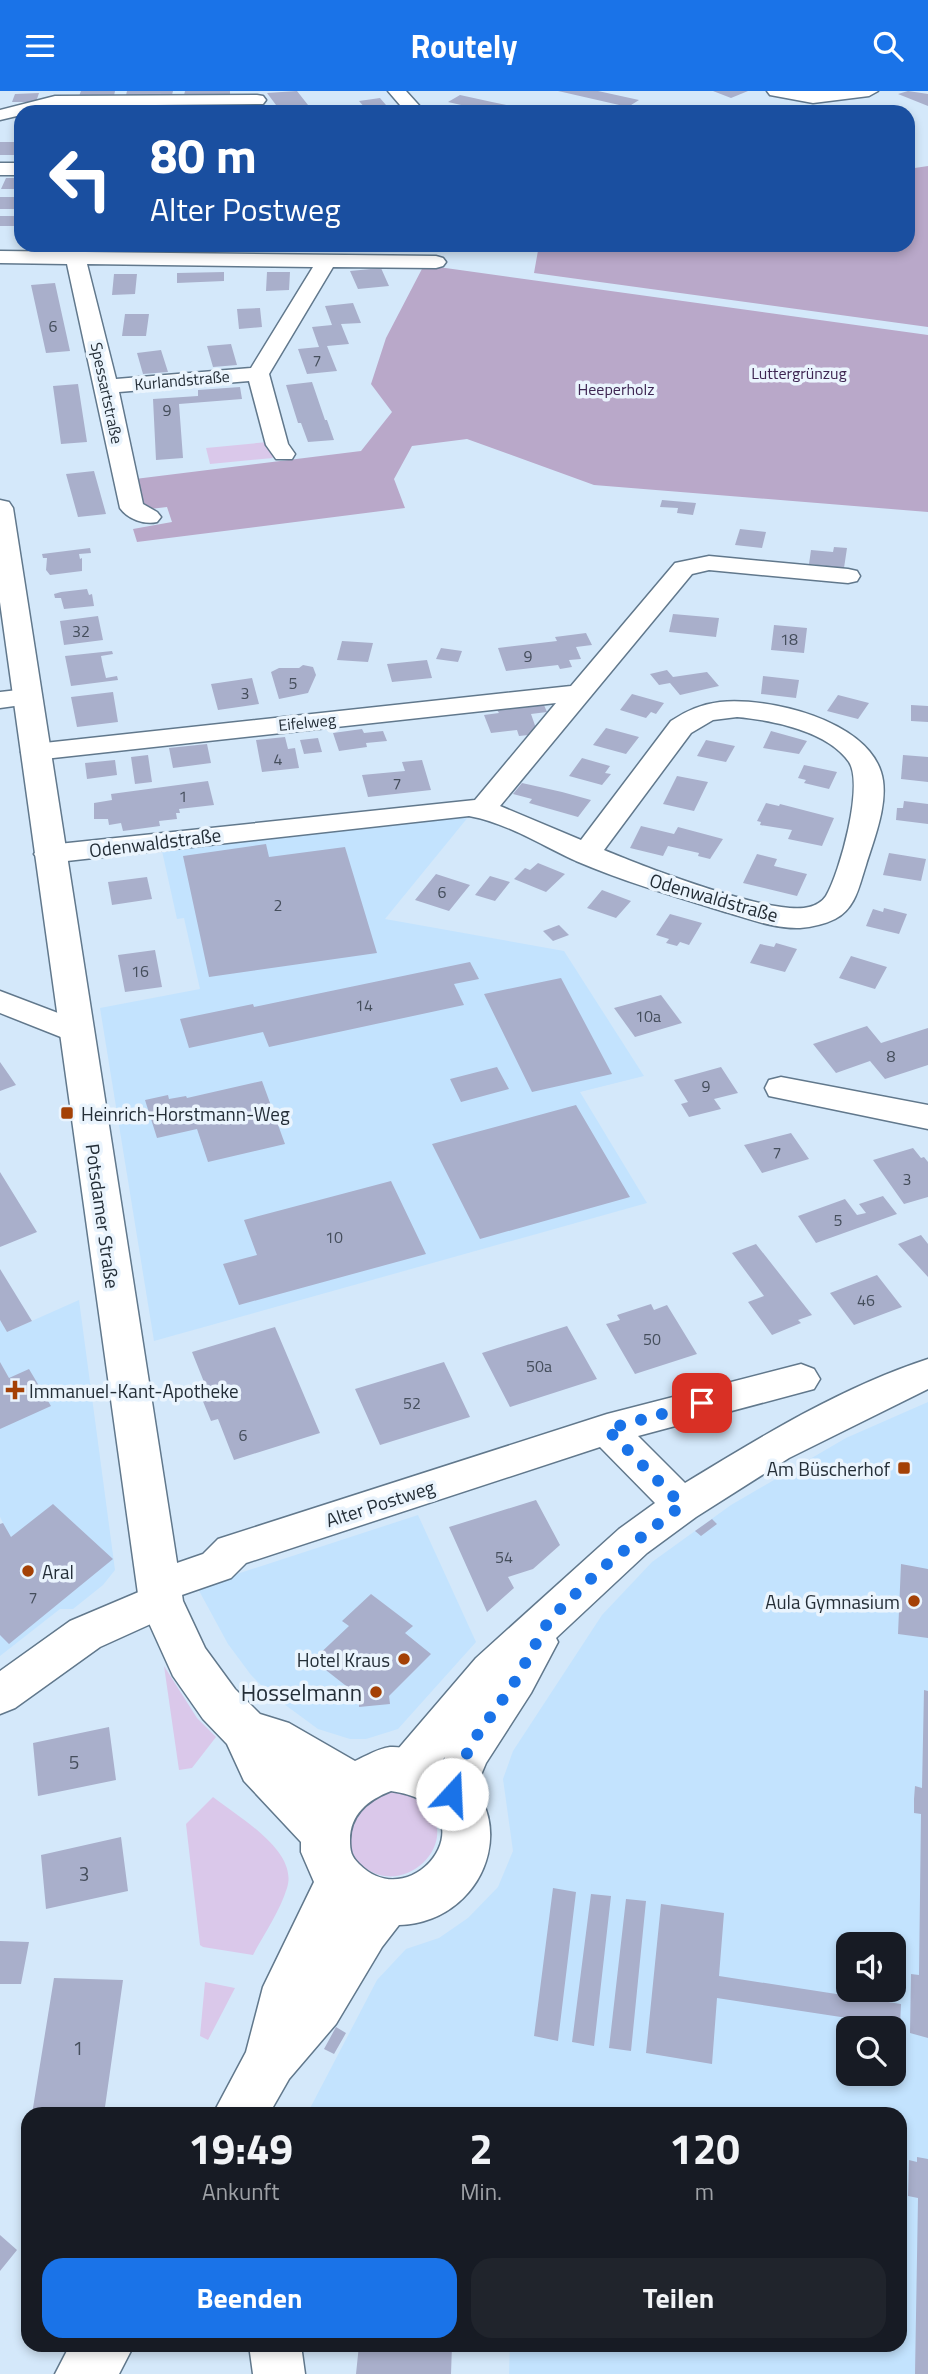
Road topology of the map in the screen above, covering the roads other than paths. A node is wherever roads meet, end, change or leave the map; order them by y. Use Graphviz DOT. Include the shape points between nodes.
graph roads {
  1 [pos="397,91"];
  2 [pos="776,91"];
  3 [pos="869,91"];
  4 [pos="71,96"];
  5 [pos="257,100"];
  6 [pos="39,105"];
  7 [pos="410,105"];
  8 [pos="811,105"];
  9 [pos="0,257"];
  10 [pos="76,258"];
  11 [pos="327,260"];
  12 [pos="436,262"];
  13 [pos="258,374"];
  14 [pos="107,386"];
  15 [pos="284,454"];
  16 [pos="0,508"];
  17 [pos="149,517"];
  18 [pos="848,576"];
  19 [pos="578,693"];
  20 [pos="14,698"];
  21 [pos="35,752"];
  22 [pos="482,809"];
  23 [pos="50,854"];
  24 [pos="586,854"];
  25 [pos="0,1001"];
  26 [pos="76,1032"];
  27 [pos="781,1088"];
  28 [pos="928,1117"];
  29 [pos="928,1374"];
  30 [pos="801,1379"];
  31 [pos="607,1429"];
  32 [pos="682,1505"];
  33 [pos="160,1594"];
  34 [pos="549,1620"];
  35 [pos="0,1695"];
  36 [pos="246,1732"];
  37 [pos="407,1770"];
  38 [pos="352,1784"];
  39 [pos="452,1794"];
  40 [pos="324,1832"];
  41 [pos="340,1880"];
  42 [pos="385,1903"];
  43 [pos="270,2060"];
  44 [pos="244,2107"];
  45 [pos="100,2352"];
  46 [pos="276,2352"];
  47 [pos="84,2374"];
  48 [pos="279,2374"];
  1 -- 7 [label="street"];
  2 -- 8 [label="street"];
  3 -- 8 [label="street"];
  4 -- 5 [label="street"];
  4 -- 6 [label="street"];
  9 -- 10 [label="street"];
  10 -- 11 [label="street"];
  10 -- 14 [label="street, Spessartstraße"];
  11 -- 12 [label="street"];
  11 -- 13 [label="street"];
  13 -- 14 [label="street, Kurlandstraße"];
  13 -- 15 [label="street" via="276,445"];
  14 -- 17 [label="street, Spessartstraße" via="132,508"];
  16 -- 20 [label="street, Potsdamer Straße"];
  18 -- 19 [label="street" via="709,563 684,568"];
  19 -- 21 [label="street, Eifelweg"];
  19 -- 22 [label="street"];
  20 -- 21 [label="street, Potsdamer Straße"];
  21 -- 23 [label="street, Potsdamer Straße"];
  22 -- 23 [label="street, Odenwaldstraße" via="461,807"];
  22 -- 24 [label="street, Odenwaldstraße"];
  23 -- 26 [label="street, Potsdamer Straße"];
  24 -- 24 [label="street, Odenwaldstraße" via="663,884 781,918 820,914 839,902 860,834 870,783 867,769 846,742 809,725 755,711 710,712 681,727"];
  25 -- 26 [label="street"];
  26 -- 33 [label="street, Potsdamer Straße"];
  27 -- 28 [label="street"];
  29 -- 32 [label="street" via="819,1423"];
  30 -- 31 [label="street, Alter Postweg"];
  31 -- 32 [label="street"];
  31 -- 33 [label="street, Alter Postweg" via="232,1551 217,1566"];
  32 -- 34 [label="street" via="602,1568"];
  33 -- 35 [label="street, Alter Postweg" via="85,1634"];
  33 -- 36 [label="street, Potsdamer Straße" via="194,1671"];
  34 -- 37 [label="street" via="491,1671"];
  34 -- 39 [label="street" via="513,1685 473,1741"];
  36 -- 38 [label="street, Potsdamer Straße" via="272,1738"];
  36 -- 40 [label="street, Potsdamer Straße" via="261,1766"];
  37 -- 38 [label="street" via="370,1774"];
  37 -- 39 [label="street" via="424,1774"];
  38 -- 40 [label="street" via="327,1816"];
  39 -- 42 [label="street" via="464,1819 466,1840 451,1877 419,1899"];
  40 -- 41 [label="street" via="325,1851"];
  41 -- 42 [label="street" via="355,1893"];
  41 -- 43 [label="street" via="289,1987"];
  42 -- 43 [label="street" via="318,2006"];
  43 -- 44 [label="street"];
  45 -- 47 [label="street"];
  46 -- 48 [label="street"];
}
